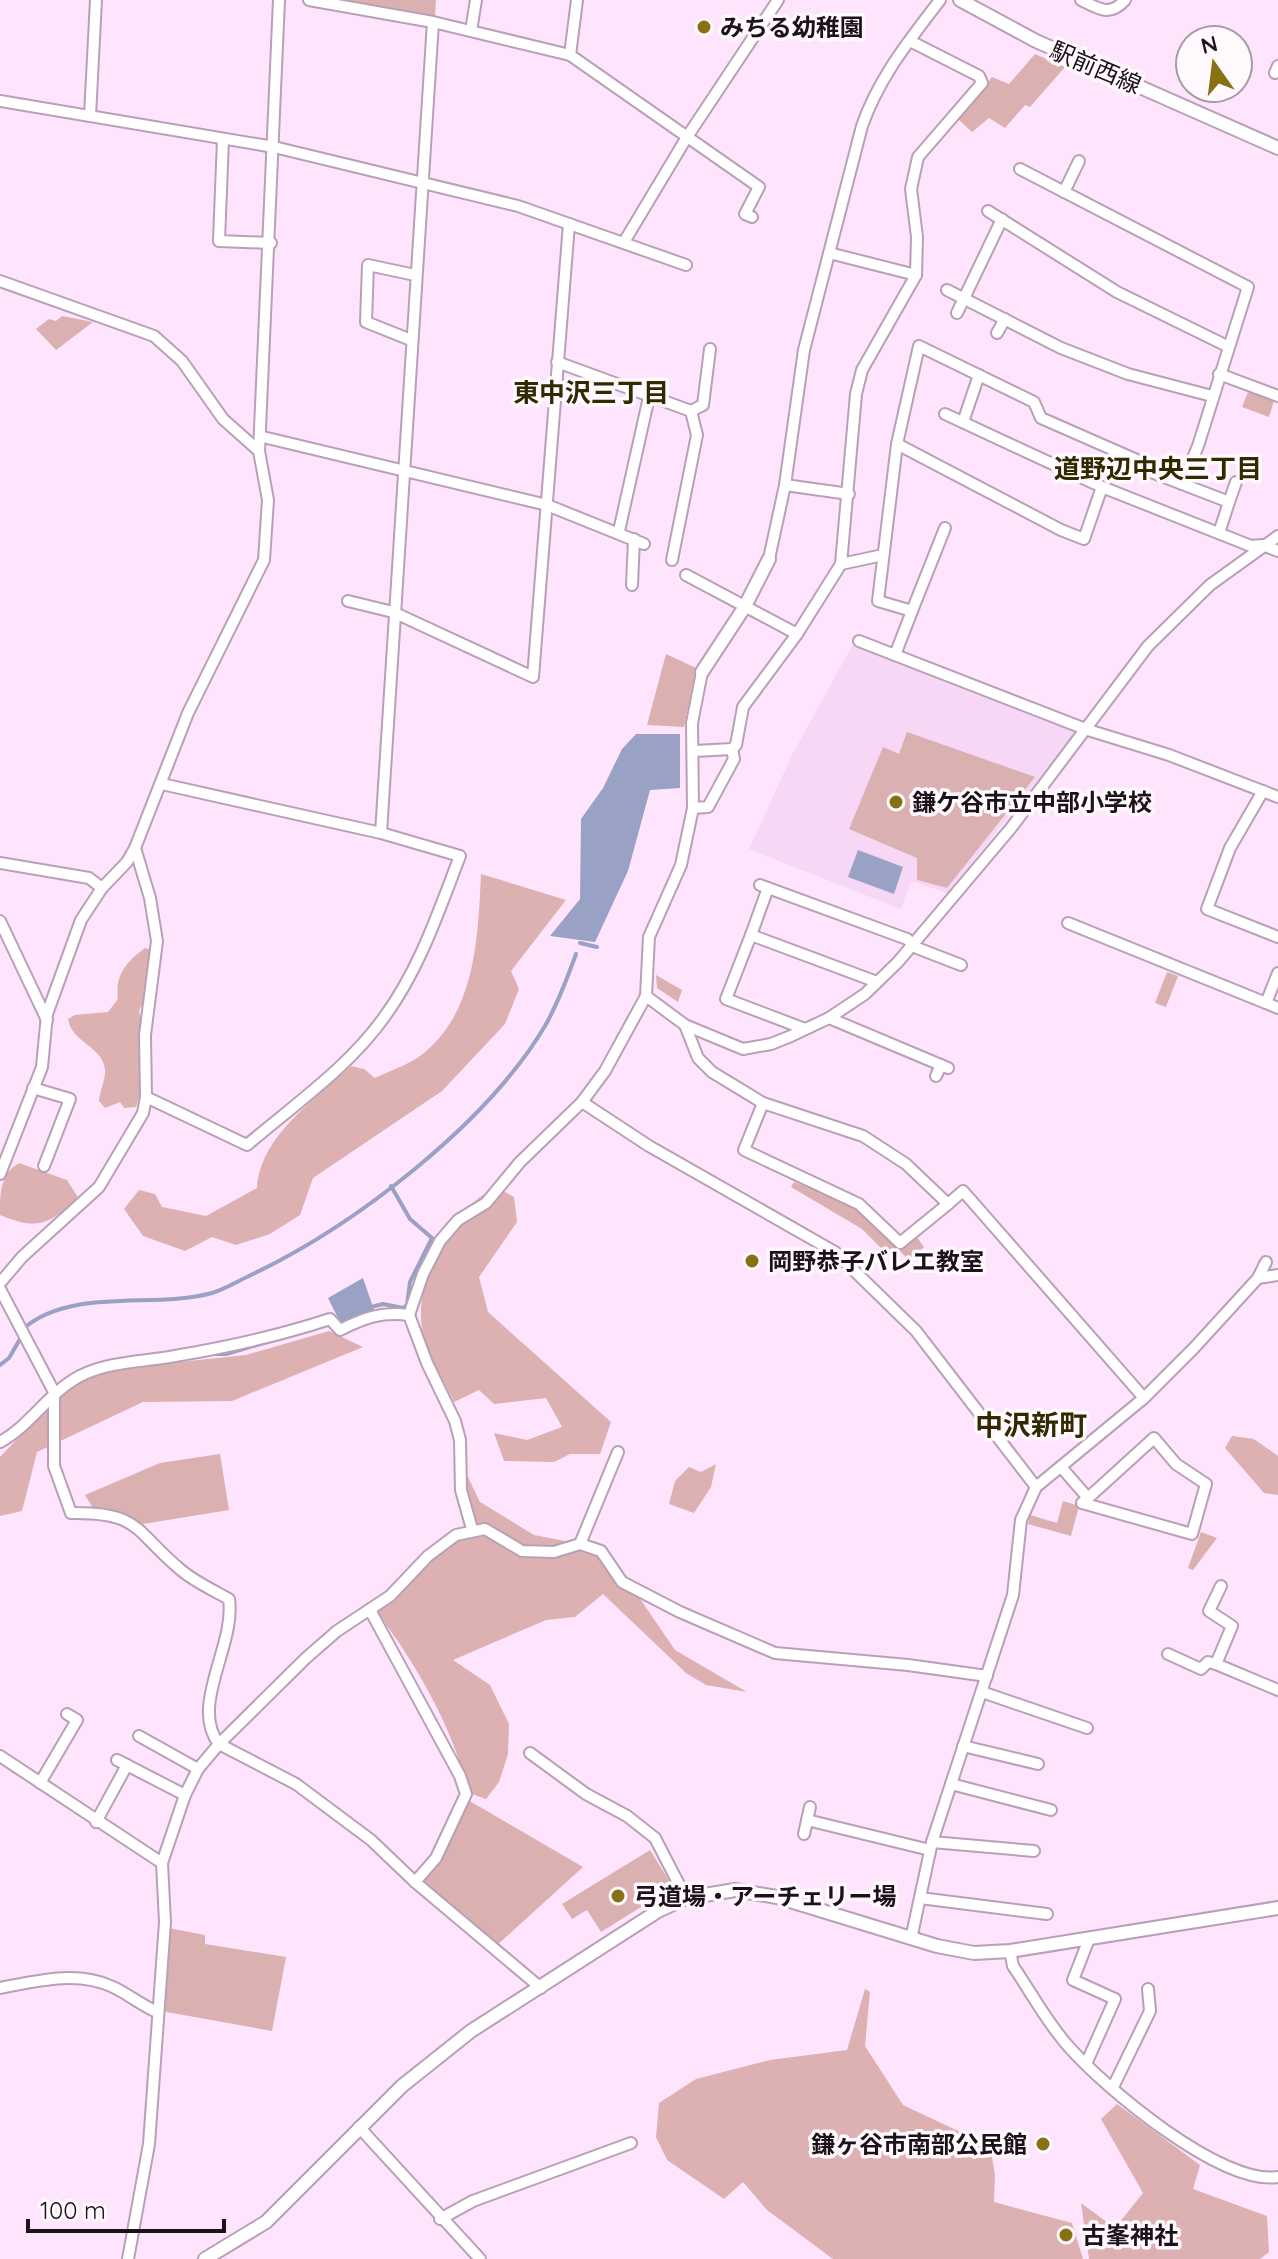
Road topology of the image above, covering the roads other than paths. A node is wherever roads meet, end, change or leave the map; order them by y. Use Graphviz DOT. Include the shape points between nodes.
graph roads {
  1 [pos="96,0"];
  2 [pos="279,0"];
  3 [pos="309,0"];
  4 [pos="476,0"];
  5 [pos="577,0"];
  6 [pos="778,0"];
  7 [pos="940,0"];
  8 [pos="960,0"];
  9 [pos="1081,0"];
  10 [pos="1125,0"];
  11 [pos="433,22"];
  12 [pos="471,31"];
  13 [pos="910,41"];
  14 [pos="570,55"];
  15 [pos="0,101"];
  16 [pos="90,116"];
  17 [pos="687,137"];
  18 [pos="223,139"];
  19 [pos="274,147"];
  20 [pos="1278,148"];
  21 [pos="1079,161"];
  22 [pos="1020,169"];
  23 [pos="422,183"];
  24 [pos="1064,192"];
  25 [pos="988,211"];
  26 [pos="752,217"];
  27 [pos="1002,219"];
  28 [pos="569,224"];
  29 [pos="624,242"];
  30 [pos="271,243"];
  31 [pos="829,253"];
  32 [pos="686,265"];
  33 [pos="415,275"];
  34 [pos="916,275"];
  35 [pos="0,281"];
  36 [pos="947,290"];
  37 [pos="962,298"];
  38 [pos="957,313"];
  39 [pos="1005,319"];
  40 [pos="997,333"];
  41 [pos="411,340"];
  42 [pos="1227,346"];
  43 [pos="710,349"];
  44 [pos="557,362"];
  45 [pos="1219,374"];
  46 [pos="979,375"];
  47 [pos="1212,396"];
  48 [pos="1278,396"];
  49 [pos="649,397"];
  50 [pos="691,411"];
  51 [pos="945,414"];
  52 [pos="963,422"];
  53 [pos="263,437"];
  54 [pos="897,444"];
  55 [pos="259,451"];
  56 [pos="402,470"];
  57 [pos="1236,482"];
  58 [pos="1182,484"];
  59 [pos="785,485"];
  60 [pos="1102,487"];
  61 [pos="849,494"];
  62 [pos="1229,502"];
  63 [pos="547,505"];
  64 [pos="945,528"];
  65 [pos="619,531"];
  66 [pos="1219,533"];
  67 [pos="1278,536"];
  68 [pos="1263,545"];
  69 [pos="1278,551"];
  70 [pos="883,555"];
  71 [pos="769,559"];
  72 [pos="672,560"];
  73 [pos="841,564"];
  74 [pos="686,575"];
  75 [pos="632,585"];
  76 [pos="348,601"];
  77 [pos="744,608"];
  78 [pos="912,611"];
  79 [pos="393,612"];
  80 [pos="797,634"];
  81 [pos="859,641"];
  82 [pos="895,655"];
  83 [pos="702,672"];
  84 [pos="1088,730"];
  85 [pos="732,749"];
  86 [pos="695,751"];
  87 [pos="162,784"];
  88 [pos="1263,791"];
  89 [pos="1278,797"];
  90 [pos="693,808"];
  91 [pos="381,833"];
  92 [pos="135,848"];
  93 [pos="0,863"];
  94 [pos="102,888"];
  95 [pos="0,921"];
  96 [pos="1068,923"];
  97 [pos="751,935"];
  98 [pos="1278,937"];
  99 [pos="913,944"];
  100 [pos="961,965"];
  101 [pos="1278,973"];
  102 [pos="877,982"];
  103 [pos="646,996"];
  104 [pos="1266,1003"];
  105 [pos="1278,1008"];
  106 [pos="829,1018"];
  107 [pos="47,1020"];
  108 [pos="685,1025"];
  109 [pos="805,1029"];
  110 [pos="936,1076"];
  111 [pos="33,1088"];
  112 [pos="146,1097"];
  113 [pos="582,1102"];
  114 [pos="763,1103"];
  115 [pos="44,1166"];
  116 [pos="0,1174"];
  117 [pos="948,1204"];
  118 [pos="1266,1262"];
  119 [pos="1278,1275"];
  120 [pos="1258,1278"];
  121 [pos="0,1283"];
  122 [pos="0,1289"];
  123 [pos="409,1315"];
  124 [pos="54,1392"];
  125 [pos="1144,1398"];
  126 [pos="0,1442"];
  127 [pos="618,1452"];
  128 [pos="1061,1467"];
  129 [pos="1036,1487"];
  130 [pos="1088,1498"];
  131 [pos="472,1529"];
  132 [pos="580,1544"];
  133 [pos="1221,1586"];
  134 [pos="370,1610"];
  135 [pos="1168,1654"];
  136 [pos="1216,1664"];
  137 [pos="987,1676"];
  138 [pos="1278,1690"];
  139 [pos="982,1692"];
  140 [pos="67,1714"];
  141 [pos="1087,1728"];
  142 [pos="139,1736"];
  143 [pos="219,1744"];
  144 [pos="963,1746"];
  145 [pos="530,1753"];
  146 [pos="0,1756"];
  147 [pos="1038,1764"];
  148 [pos="198,1769"];
  149 [pos="40,1783"];
  150 [pos="951,1784"];
  151 [pos="185,1795"];
  152 [pos="810,1807"];
  153 [pos="1051,1810"];
  154 [pos="807,1820"];
  155 [pos="96,1822"];
  156 [pos="804,1834"];
  157 [pos="931,1846"];
  158 [pos="1034,1851"];
  159 [pos="162,1863"];
  160 [pos="415,1882"];
  161 [pos="686,1898"];
  162 [pos="920,1898"];
  163 [pos="1278,1908"];
  164 [pos="1047,1914"];
  165 [pos="911,1939"];
  166 [pos="1089,1939"];
  167 [pos="1010,1951"];
  168 [pos="0,1988"];
  169 [pos="541,1988"];
  170 [pos="1148,1989"];
  171 [pos="157,2012"];
  172 [pos="1086,2064"];
  173 [pos="1113,2087"];
  174 [pos="359,2127"];
  175 [pos="631,2143"];
  176 [pos="1278,2177"];
  177 [pos="440,2219"];
  178 [pos="128,2259"];
  179 [pos="205,2259"];
  180 [pos="480,2259"];
  1 -- 16 [label="street"];
  2 -- 19 [label="street"];
  3 -- 11 [label="street"];
  4 -- 12 [label="street"];
  5 -- 14 [label="street"];
  6 -- 17 [label="street"];
  7 -- 13 [label="street"];
  8 -- 20 [label="street, 駅前西線" via="1036,41"];
  9 -- 10 [label="street" via="1105,12"];
  11 -- 12 [label="street"];
  11 -- 23 [label="street"];
  12 -- 14 [label="street"];
  13 -- 31 [label="street" via="874,92"];
  13 -- 34 [label="street" via="979,76 982,83 918,157 911,174"];
  14 -- 17 [label="street"];
  15 -- 16 [label="street"];
  16 -- 18 [label="street"];
  17 -- 26 [label="street" via="759,187 745,214"];
  17 -- 29 [label="street"];
  18 -- 19 [label="street"];
  18 -- 30 [label="street" via="219,241"];
  19 -- 23 [label="street"];
  19 -- 30 [label="street"];
  21 -- 24 [label="street"];
  22 -- 24 [label="street"];
  23 -- 28 [label="street"];
  23 -- 33 [label="street"];
  24 -- 42 [label="street" via="1248,287"];
  25 -- 27 [label="street"];
  27 -- 37 [label="street"];
  27 -- 42 [label="street" via="1117,292"];
  28 -- 29 [label="street"];
  28 -- 44 [label="street"];
  29 -- 32 [label="street"];
  30 -- 53 [label="street"];
  31 -- 34 [label="street"];
  31 -- 59 [label="street" via="804,350"];
  33 -- 41 [label="street"];
  33 -- 41 [label="street" via="368,265 366,322"];
  34 -- 61 [label="street" via="862,370"];
  35 -- 55 [label="street" via="154,336 182,361 223,419"];
  36 -- 37 [label="street"];
  37 -- 38 [label="street"];
  37 -- 39 [label="street"];
  39 -- 40 [label="street"];
  39 -- 47 [label="street" via="1128,374"];
  41 -- 56 [label="street"];
  42 -- 45 [label="street"];
  43 -- 50 [label="street" via="703,405"];
  44 -- 49 [label="street"];
  44 -- 63 [label="street"];
  45 -- 47 [label="street"];
  45 -- 48 [label="street"];
  46 -- 52 [label="street"];
  46 -- 54 [label="street" via="919,346"];
  46 -- 58 [label="street" via="1034,402 1041,418"];
  47 -- 58 [label="street"];
  49 -- 50 [label="street"];
  49 -- 65 [label="street"];
  50 -- 72 [label="street" via="697,435"];
  51 -- 52 [label="street"];
  52 -- 60 [label="street"];
  53 -- 55 [label="street"];
  53 -- 56 [label="street"];
  54 -- 60 [label="street" via="1084,539"];
  54 -- 70 [label="street"];
  55 -- 87 [label="street" via="268,500 264,560 188,713"];
  56 -- 63 [label="street"];
  56 -- 79 [label="street"];
  57 -- 62 [label="street"];
  58 -- 62 [label="street"];
  59 -- 61 [label="street"];
  59 -- 71 [label="street"];
  60 -- 66 [label="street"];
  61 -- 73 [label="street"];
  62 -- 66 [label="street"];
  63 -- 65 [label="street"];
  63 -- 79 [label="street" via="533,677"];
  64 -- 78 [label="street"];
  65 -- 75 [label="street" via="639,542"];
  66 -- 68 [label="street" via="1251,546"];
  67 -- 68 [label="street"];
  68 -- 69 [label="street"];
  68 -- 84 [label="street" via="1210,585 1148,646"];
  70 -- 73 [label="street"];
  70 -- 78 [label="street" via="878,601"];
  71 -- 77 [label="street"];
  73 -- 80 [label="street"];
  74 -- 77 [label="street"];
  76 -- 79 [label="street"];
  77 -- 80 [label="street"];
  77 -- 83 [label="street"];
  78 -- 82 [label="street"];
  79 -- 91 [label="street"];
  80 -- 85 [label="street" via="743,707"];
  81 -- 82 [label="street"];
  82 -- 84 [label="street"];
  83 -- 86 [label="street" via="695,697"];
  84 -- 88 [label="street"];
  84 -- 99 [label="street"];
  85 -- 86 [label="street"];
  85 -- 90 [label="street" via="734,759 708,807"];
  86 -- 90 [label="street"];
  87 -- 91 [label="street"];
  87 -- 92 [label="street"];
  88 -- 89 [label="street"];
  88 -- 98 [label="street" via="1230,848 1207,909"];
  90 -- 103 [label="street" via="681,865 649,937"];
  91 -- 112 [label="street" via="460,856 406,983 356,1050 247,1145"];
  92 -- 94 [label="street"];
  92 -- 112 [label="street" via="157,941 145,1035"];
  93 -- 94 [label="street" via="89,878"];
  94 -- 107 [label="street" via="81,920"];
  95 -- 107 [label="street"];
  96 -- 104 [label="street"];
  97 -- 99 [label="street" via="764,887"];
  97 -- 102 [label="street"];
  97 -- 109 [label="street" via="726,999"];
  99 -- 100 [label="street"];
  99 -- 102 [label="street"];
  101 -- 104 [label="street"];
  102 -- 106 [label="street"];
  103 -- 108 [label="street"];
  103 -- 113 [label="street"];
  104 -- 105 [label="street"];
  106 -- 109 [label="street"];
  106 -- 110 [label="street" via="944,1066"];
  107 -- 111 [label="street" via="42,1067"];
  108 -- 109 [label="street" via="743,1049"];
  108 -- 114 [label="street" via="698,1058"];
  111 -- 115 [label="street" via="70,1099"];
  111 -- 116 [label="street"];
  112 -- 121 [label="street" via="137,1129 99,1187"];
  113 -- 123 [label="street" via="486,1203 458,1220 440,1241"];
  113 -- 129 [label="street" via="835,1252 916,1331"];
  114 -- 117 [label="street" via="863,1136 890,1152"];
  114 -- 117 [label="street" via="744,1150 859,1204 900,1243"];
  117 -- 125 [label="street" via="963,1191"];
  118 -- 120 [label="street"];
  119 -- 120 [label="street"];
  120 -- 125 [label="street"];
  122 -- 124 [label="street"];
  123 -- 124 [label="street" via="369,1316 340,1330 330,1319 267,1340 113,1364"];
  123 -- 131 [label="street" via="455,1421 461,1490"];
  124 -- 126 [label="street" via="17,1433"];
  124 -- 143 [label="street" via="54,1466 71,1513 116,1515 136,1525 181,1571 229,1599 232,1620 208,1720"];
  125 -- 128 [label="street"];
  127 -- 132 [label="street"];
  128 -- 129 [label="street"];
  128 -- 130 [label="street"];
  129 -- 137 [label="street" via="1021,1520 1015,1587"];
  130 -- 130 [label="street" via="1154,1438 1176,1464 1206,1484 1192,1534 1082,1503"];
  131 -- 132 [label="street" via="485,1529 535,1553"];
  131 -- 134 [label="street" via="428,1556"];
  132 -- 137 [label="street" via="601,1551 622,1582 775,1653"];
  133 -- 136 [label="street" via="1206,1610 1232,1626"];
  134 -- 143 [label="street" via="306,1658"];
  134 -- 160 [label="street" via="466,1794 436,1858"];
  135 -- 136 [label="street" via="1201,1669 1208,1662"];
  136 -- 138 [label="street"];
  137 -- 139 [label="street"];
  139 -- 141 [label="street"];
  139 -- 144 [label="street"];
  140 -- 149 [label="street" via="77,1720"];
  142 -- 148 [label="street"];
  143 -- 148 [label="street"];
  143 -- 160 [label="street" via="296,1784 371,1840"];
  144 -- 147 [label="street"];
  144 -- 150 [label="street"];
  145 -- 161 [label="street" via="655,1838"];
  146 -- 149 [label="street"];
  148 -- 151 [label="street"];
  149 -- 155 [label="street"];
  150 -- 153 [label="street"];
  150 -- 157 [label="street"];
  151 -- 155 [label="street" via="122,1762"];
  151 -- 159 [label="street"];
  152 -- 154 [label="street"];
  154 -- 156 [label="street"];
  154 -- 157 [label="street"];
  155 -- 159 [label="street"];
  157 -- 158 [label="street"];
  157 -- 162 [label="street"];
  159 -- 171 [label="street" via="165,1922"];
  160 -- 169 [label="street"];
  161 -- 165 [label="street" via="735,1890 777,1897"];
  161 -- 169 [label="street"];
  162 -- 164 [label="street"];
  162 -- 165 [label="street"];
  163 -- 166 [label="street"];
  165 -- 167 [label="street" via="974,1953"];
  166 -- 167 [label="street"];
  166 -- 172 [label="street" via="1073,1980 1115,1999"];
  167 -- 172 [label="street" via="1013,1966"];
  168 -- 171 [label="street" via="54,1977 76,1979 112,1986"];
  169 -- 174 [label="street" via="460,2039"];
  170 -- 173 [label="street" via="1150,2011"];
  171 -- 178 [label="street" via="149,2144"];
  172 -- 173 [label="street"];
  173 -- 176 [label="street" via="1190,2148 1237,2171"];
  174 -- 177 [label="street"];
  174 -- 179 [label="street" via="266,2222"];
  175 -- 177 [label="street" via="473,2201"];
  177 -- 180 [label="street"];
}
